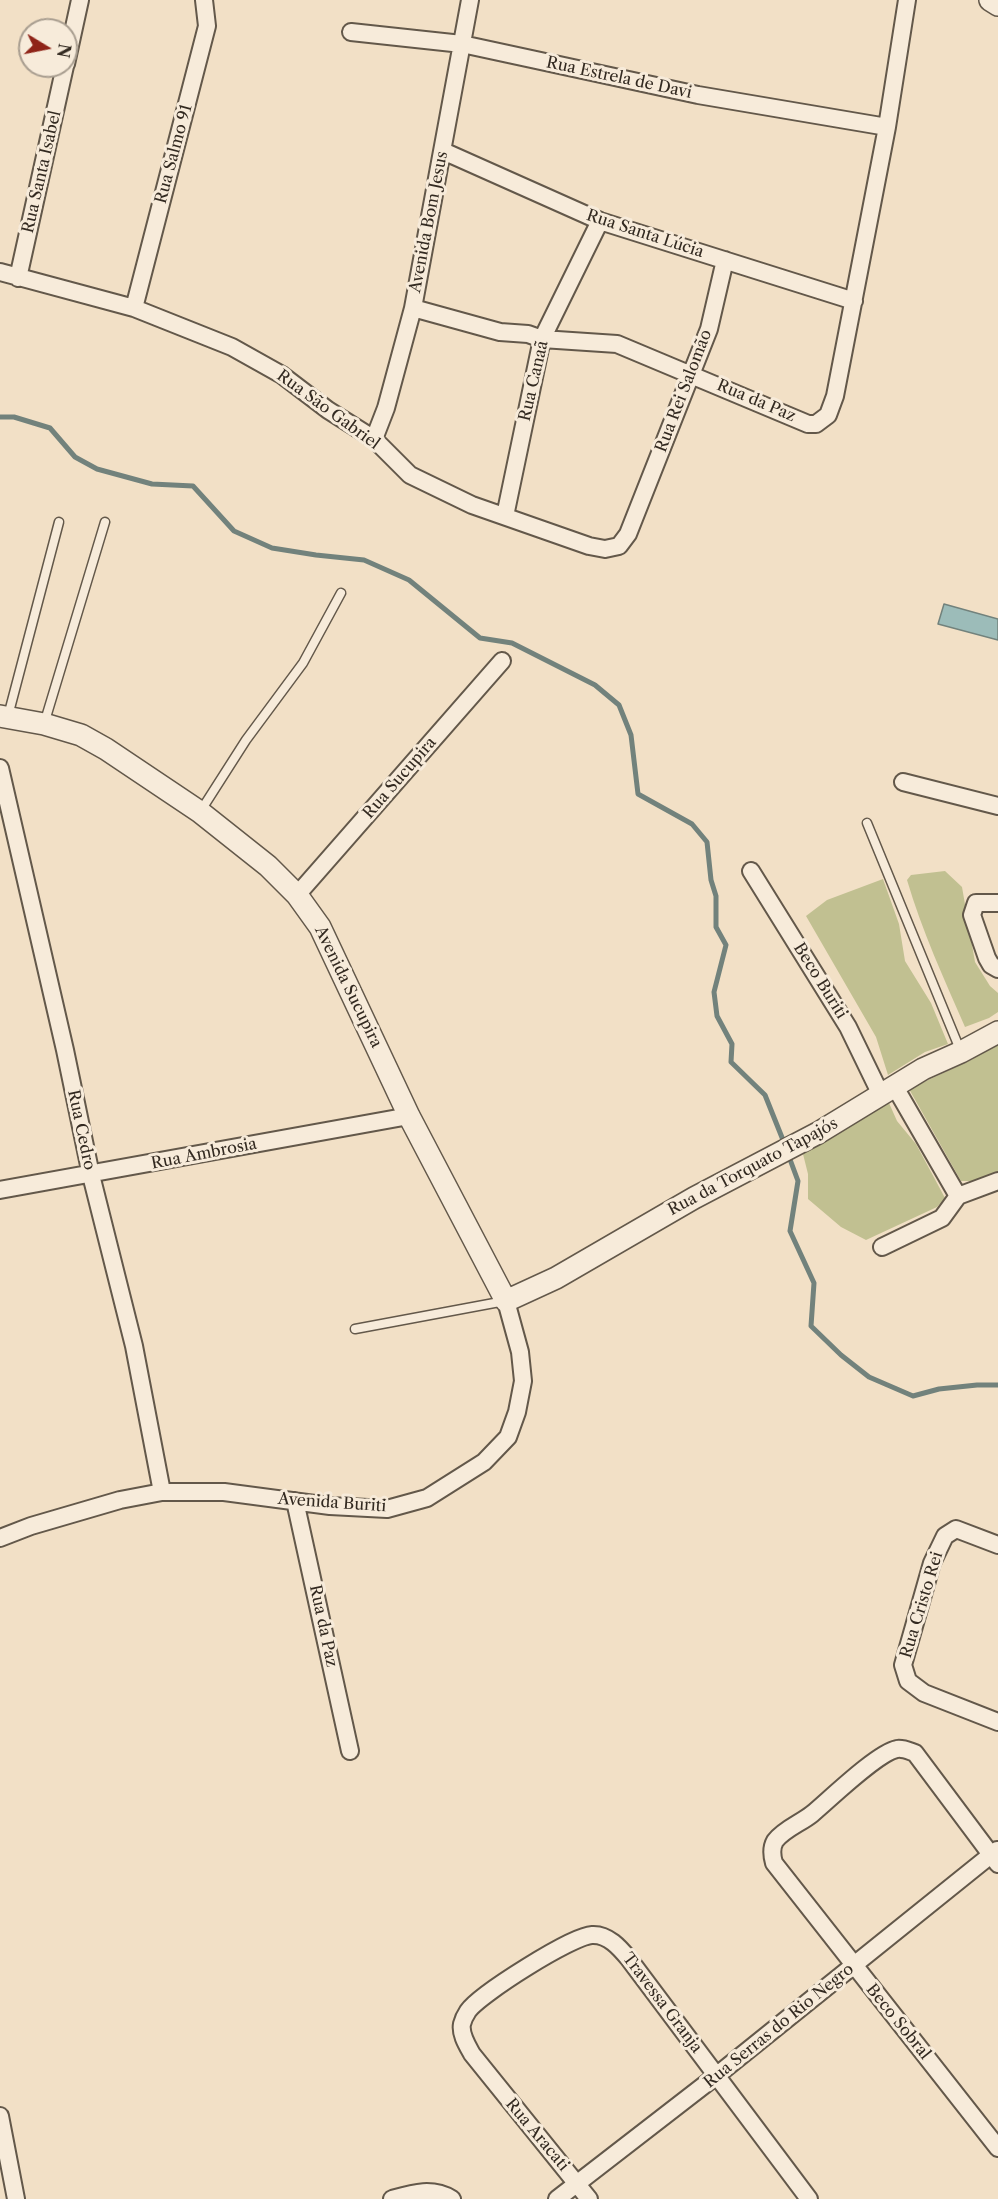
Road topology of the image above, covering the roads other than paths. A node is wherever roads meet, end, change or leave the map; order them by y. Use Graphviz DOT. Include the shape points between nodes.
graph roads {
  1 [pos="80,0"];
  2 [pos="204,0"];
  3 [pos="470,0"];
  4 [pos="907,0"];
  5 [pos="990,0"];
  6 [pos="998,4"];
  7 [pos="76,18"];
  8 [pos="351,32"];
  9 [pos="462,44"];
  10 [pos="63,78"];
  11 [pos="887,128"];
  12 [pos="442,152"];
  13 [pos="600,221"];
  14 [pos="725,260"];
  15 [pos="0,272"];
  16 [pos="18,278"];
  17 [pos="854,301"];
  18 [pos="134,308"];
  19 [pos="413,308"];
  20 [pos="542,339"];
  21 [pos="692,374"];
  22 [pos="374,440"];
  23 [pos="505,516"];
  24 [pos="633,519"];
  25 [pos="59,522"];
  26 [pos="105,522"];
  27 [pos="341,593"];
  28 [pos="502,661"];
  29 [pos="4,717"];
  30 [pos="44,724"];
  31 [pos="0,768"];
  32 [pos="903,782"];
  33 [pos="998,806"];
  34 [pos="200,812"];
  35 [pos="867,823"];
  36 [pos="751,871"];
  37 [pos="297,895"];
  38 [pos="990,903"];
  39 [pos="998,969"];
  40 [pos="998,1032"];
  41 [pos="961,1052"];
  42 [pos="888,1091"];
  43 [pos="408,1116"];
  44 [pos="91,1175"];
  45 [pos="998,1181"];
  46 [pos="0,1190"];
  47 [pos="958,1196"];
  48 [pos="882,1246"];
  49 [pos="506,1301"];
  50 [pos="355,1329"];
  51 [pos="162,1492"];
  52 [pos="295,1501"];
  53 [pos="0,1538"];
  54 [pos="998,1545"];
  55 [pos="998,1722"];
  56 [pos="350,1751"];
  57 [pos="995,1856"];
  58 [pos="853,1966"];
  59 [pos="485,2072"];
  60 [pos="716,2076"];
  61 [pos="0,2116"];
  62 [pos="998,2148"];
  63 [pos="577,2183"];
  64 [pos="16,2199"];
  65 [pos="392,2199"];
  66 [pos="452,2199"];
  67 [pos="557,2199"];
  68 [pos="589,2199"];
  69 [pos="809,2199"];
  1 -- 7 [label="street, Rua Santa Isabel"];
  2 -- 18 [label="street, Rua Salmo 91" via="207,26"];
  3 -- 9 [label="street, Avenida Bom Jesus"];
  4 -- 11 [label="street, Rua da Paz"];
  5 -- 6 [label="street"];
  8 -- 9 [label="street, Rua Estrela de Davi"];
  9 -- 11 [label="street, Rua Estrela de Davi" via="698,95"];
  9 -- 12 [label="street, Avenida Bom Jesus"];
  10 -- 16 [label="street, Rua Santa Isabel"];
  11 -- 17 [label="street, Rua da Paz"];
  12 -- 13 [label="street, Rua Santa Lúcia"];
  12 -- 19 [label="street, Avenida Bom Jesus"];
  13 -- 14 [label="street, Rua Santa Lúcia"];
  13 -- 20 [label="street, Rua Canaã"];
  14 -- 17 [label="street, Rua Santa Lúcia"];
  14 -- 21 [label="street, Rua Rei Salomão" via="709,329"];
  15 -- 16 [label="street, Rua São Gabriel"];
  16 -- 18 [label="street, Rua São Gabriel"];
  17 -- 21 [label="street, Rua da Paz" via="832,407 816,424"];
  18 -- 22 [label="street, Rua São Gabriel" via="232,347 282,375"];
  19 -- 20 [label="street, Rua da Paz" via="500,332"];
  19 -- 22 [label="street, Avenida Bom Jesus"];
  20 -- 21 [label="street, Rua da Paz" via="617,344"];
  20 -- 23 [label="street, Rua Canaã"];
  21 -- 24 [label="street, Rua Rei Salomão"];
  22 -- 23 [label="street, Rua São Gabriel" via="410,475"];
  23 -- 24 [label="street, Rua São Gabriel" via="605,549 619,546"];
  25 -- 29 [label="lane"];
  26 -- 30 [label="lane"];
  27 -- 34 [label="lane" via="303,663"];
  28 -- 37 [label="street, Rua Sucupira"];
  29 -- 30 [label="street, Avenida Sucupira"];
  30 -- 34 [label="street, Avenida Sucupira" via="81,735 106,749"];
  31 -- 44 [label="street, Rua Cedro"];
  32 -- 33 [label="street"];
  34 -- 37 [label="street, Avenida Sucupira" via="268,866"];
  35 -- 41 [label="lane"];
  36 -- 42 [label="street, Beco Buriti"];
  37 -- 43 [label="street, Avenida Sucupira" via="320,927"];
  38 -- 39 [label="street" via="976,903 972,915 987,958"];
  40 -- 41 [label="street, Rua da Torquato Tapajós"];
  41 -- 42 [label="street, Rua da Torquato Tapajós"];
  42 -- 47 [label="street, Beco Buriti"];
  42 -- 49 [label="street, Rua da Torquato Tapajós" via="556,1278"];
  43 -- 44 [label="street, Rua Ambrosia"];
  43 -- 49 [label="street, Avenida Sucupira"];
  44 -- 46 [label="street, Rua Ambrosia"];
  44 -- 51 [label="street, Rua Cedro" via="134,1346"];
  45 -- 47 [label="street"];
  47 -- 48 [label="street" via="942,1218"];
  49 -- 50 [label="lane"];
  49 -- 52 [label="street, Avenida Buriti" via="520,1352 523,1381 507,1437 484,1462 427,1498 387,1509"];
  51 -- 52 [label="street, Avenida Buriti" via="224,1492"];
  51 -- 53 [label="street, Avenida Buriti" via="31,1526"];
  52 -- 56 [label="street, Rua da Paz"];
  54 -- 55 [label="street, Rua Cristo Rei" via="956,1529 945,1536 932,1563 903,1665 908,1681 924,1693"];
  57 -- 58 [label="street, Rua Serras do Rio Negro"];
  57 -- 58 [label="street, Beco Sobral" via="915,1753 899,1748 890,1751 853,1777 811,1815 781,1835 773,1843 772,1853 774,1863"];
  58 -- 60 [label="street, Rua Serras do Rio Negro"];
  58 -- 62 [label="street, Beco Sobral"];
  59 -- 60 [label="street, Travessa Granja" via="463,2034 467,2012 508,1978 578,1939 593,1935 623,1951"];
  59 -- 63 [label="street, Rua Aracati"];
  60 -- 63 [label="street, Rua Serras do Rio Negro"];
  60 -- 69 [label="street, Travessa Granja"];
  61 -- 64 [label="street"];
  63 -- 67 [label="street, Rua Serras do Rio Negro"];
  63 -- 68 [label="street, Rua Aracati"];
  65 -- 66 [label="street" via="417,2192 438,2192"];
}
